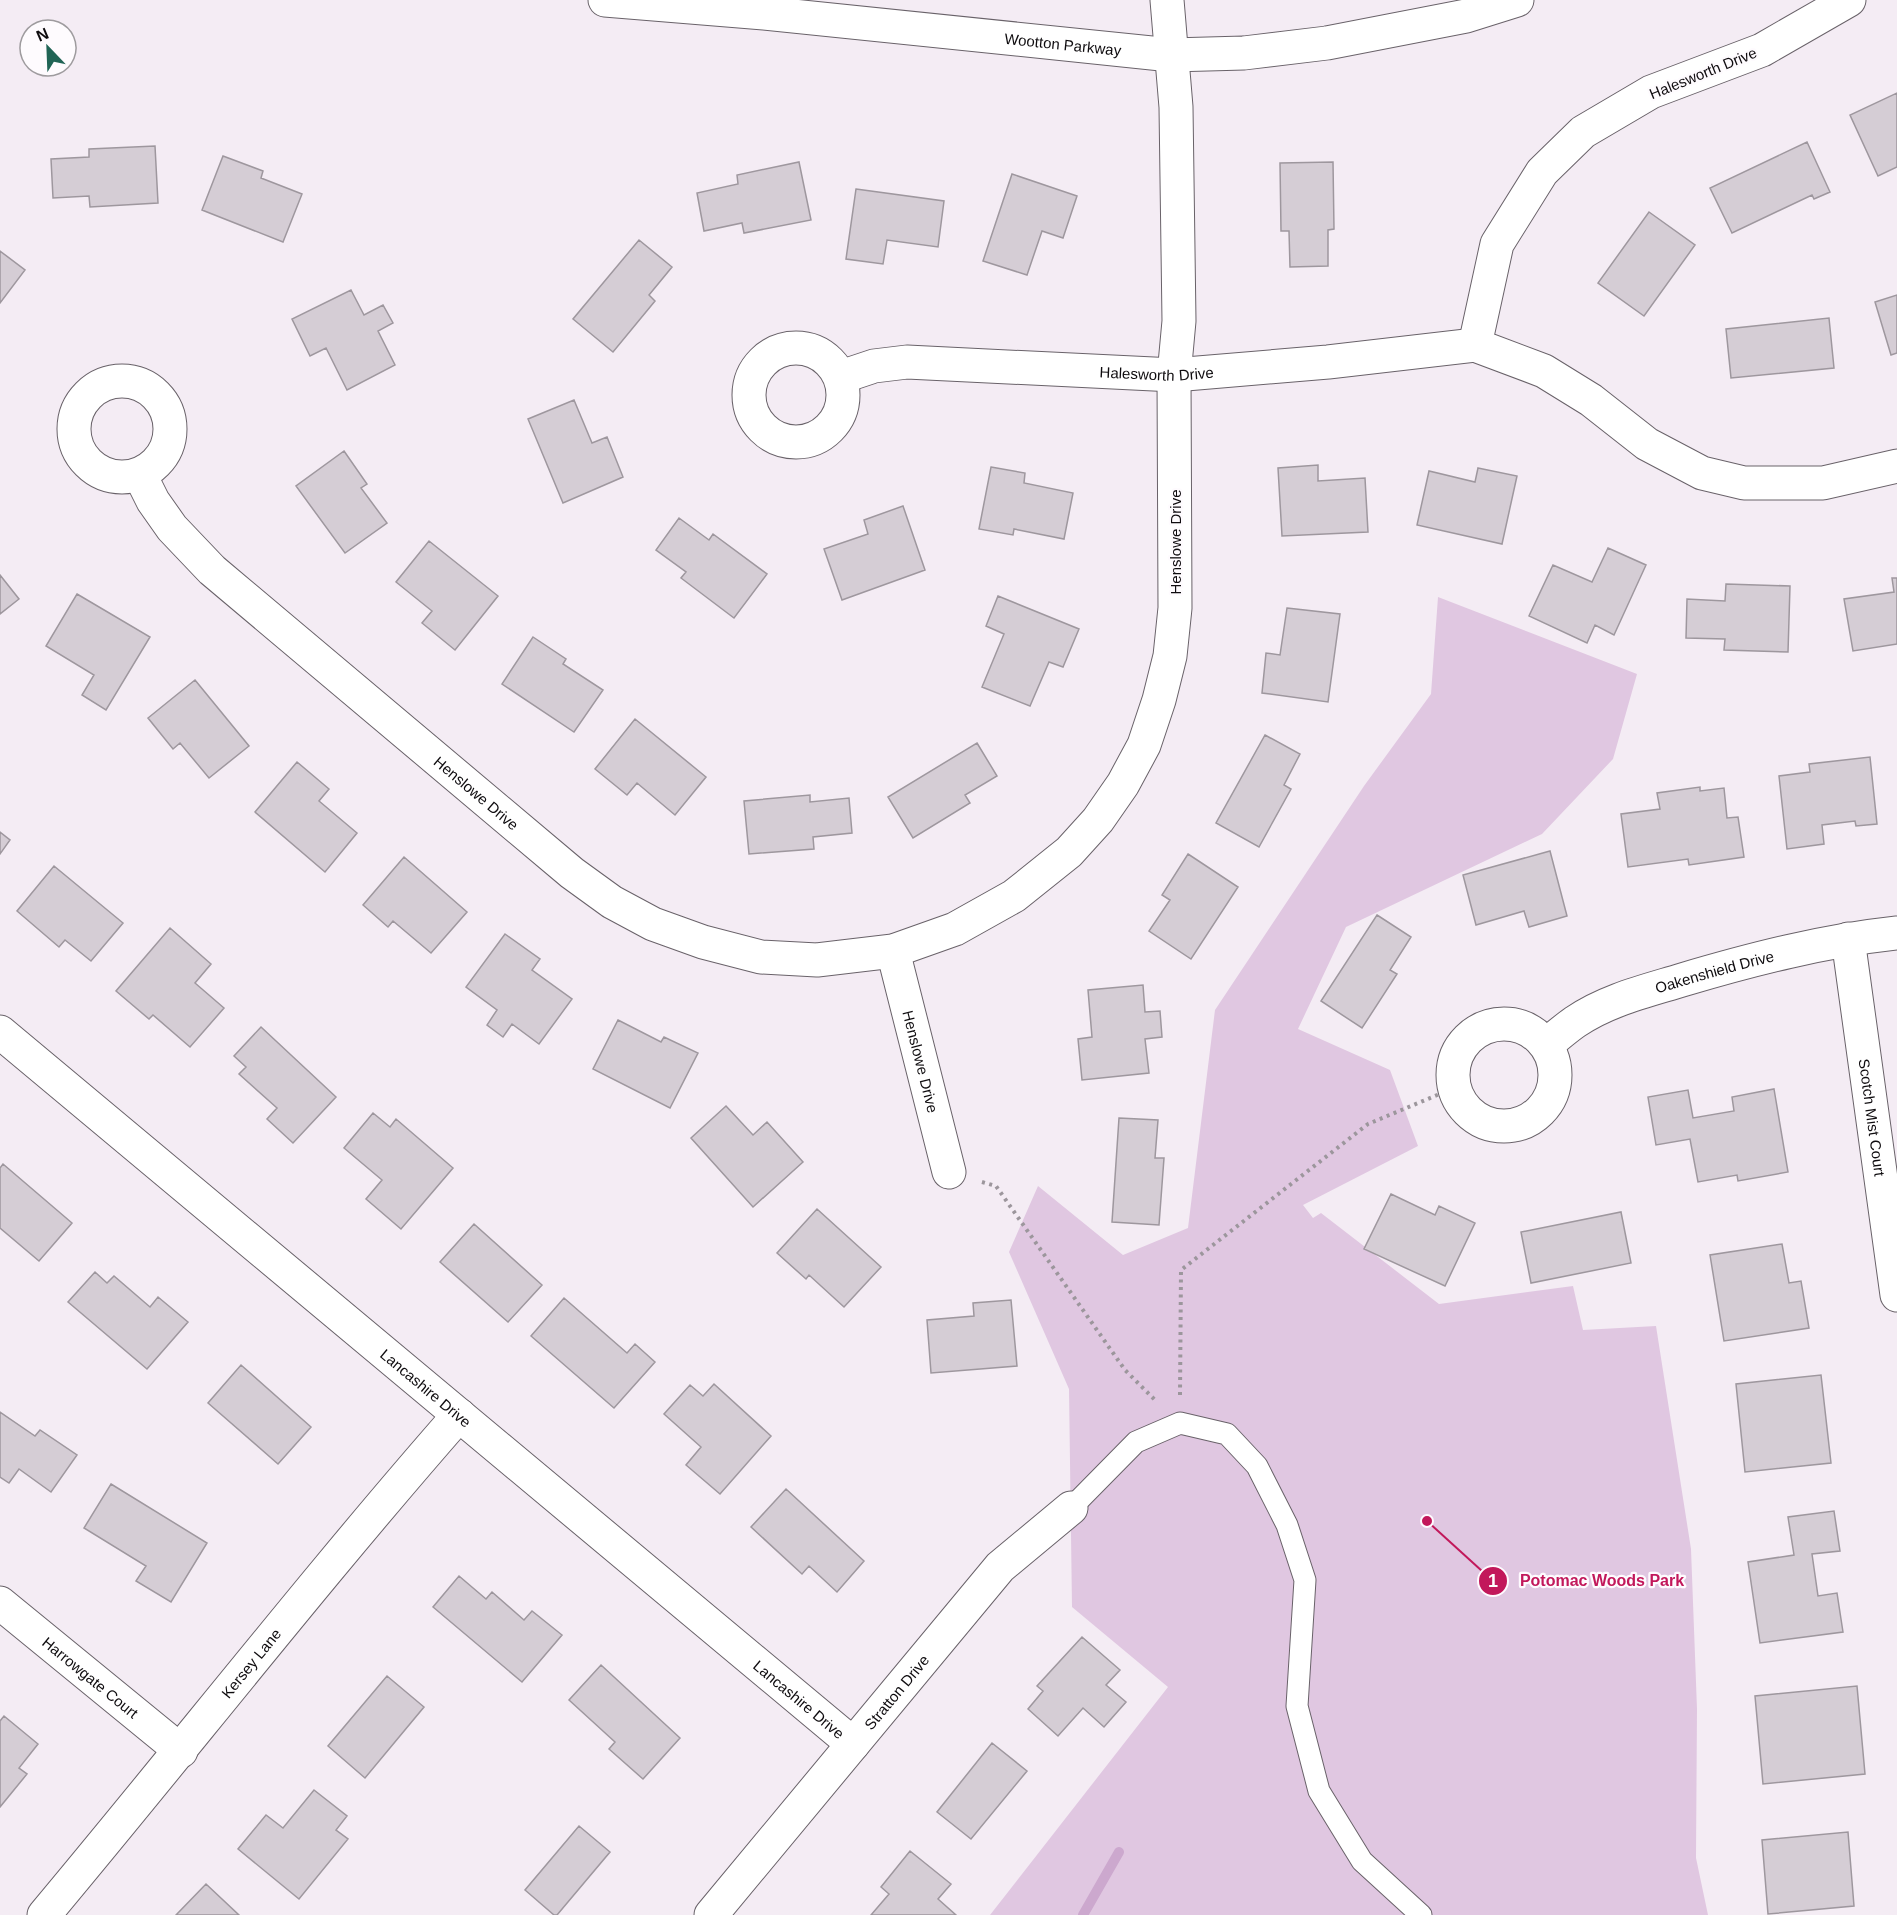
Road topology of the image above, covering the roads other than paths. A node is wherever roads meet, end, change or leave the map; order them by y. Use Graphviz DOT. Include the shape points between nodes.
graph roads {
  1 [pos="605,0"];
  2 [pos="1167,0"];
  3 [pos="1517,0"];
  4 [pos="1849,0"];
  5 [pos="1171,55"];
  6 [pos="1475,345"];
  7 [pos="1174,375"];
  8 [pos="841,377"];
  9 [pos="1897,466"];
  10 [pos="140,475"];
  11 [pos="1897,933"];
  12 [pos="1848,939"];
  13 [pos="894,951"];
  14 [pos="0,1032"];
  15 [pos="1546,1045"];
  16 [pos="950,1172"];
  17 [pos="1897,1295"];
  18 [pos="459,1415"];
  19 [pos="1071,1508"];
  20 [pos="0,1603"];
  21 [pos="853,1744"];
  22 [pos="181,1751"];
  23 [pos="44,1915"];
  24 [pos="711,1915"];
  25 [pos="1422,1915"];
  1 -- 5 [label="street, Wootton Parkway"];
  2 -- 5 [label="street, Henslowe Drive"];
  3 -- 5 [label="street, Wootton Parkway" via="1466,15 1327,44 1245,53"];
  4 -- 6 [label="street, Halesworth Drive" via="1762,50 1651,92 1583,132 1542,172 1497,244"];
  5 -- 7 [label="street, Henslowe Drive" via="1176,106 1179,321"];
  6 -- 7 [label="street, Halesworth Drive"];
  6 -- 9 [label="street, Halesworth Drive" via="1544,371 1591,400 1647,444 1702,473 1744,483 1823,483"];
  7 -- 8 [label="street, Halesworth Drive" via="907,362 874,366"];
  7 -- 13 [label="street, Henslowe Drive" via="1175,608 1170,656 1144,745 1098,820 1068,852 1014,896 965,924"];
  10 -- 13 [label="street, Henslowe Drive" via="172,528 212,570 572,873 612,902 693,939 760,957 817,960"];
  11 -- 12 [label="street, Oakenshield Drive"];
  12 -- 15 [label="street, Oakenshield Drive" via="1732,965 1625,997 1576,1021"];
  12 -- 17 [label="street, Scotch Mist Court"];
  13 -- 16 [label="street, Henslowe Drive"];
  14 -- 18 [label="street, Lancashire Drive"];
  15 -- 15 [label="street" via="1554,1061 1551,1096 1526,1122 1490,1125 1461,1104 1452,1070 1456,1053 1467,1038 1499,1023 1517,1024"];
  18 -- 21 [label="street, Lancashire Drive"];
  18 -- 22 [label="street, Kersey Lane"];
  19 -- 21 [label="street, Stratton Drive" via="1000,1568"];
  19 -- 25 [label="lane" via="1136,1442 1180,1423 1227,1434 1257,1466 1287,1525 1305,1580 1297,1706 1319,1791 1362,1861"];
  20 -- 22 [label="street, Harrowgate Court"];
  21 -- 24 [label="street, Stratton Drive"];
  22 -- 23 [label="street, Kersey Lane"];
}
